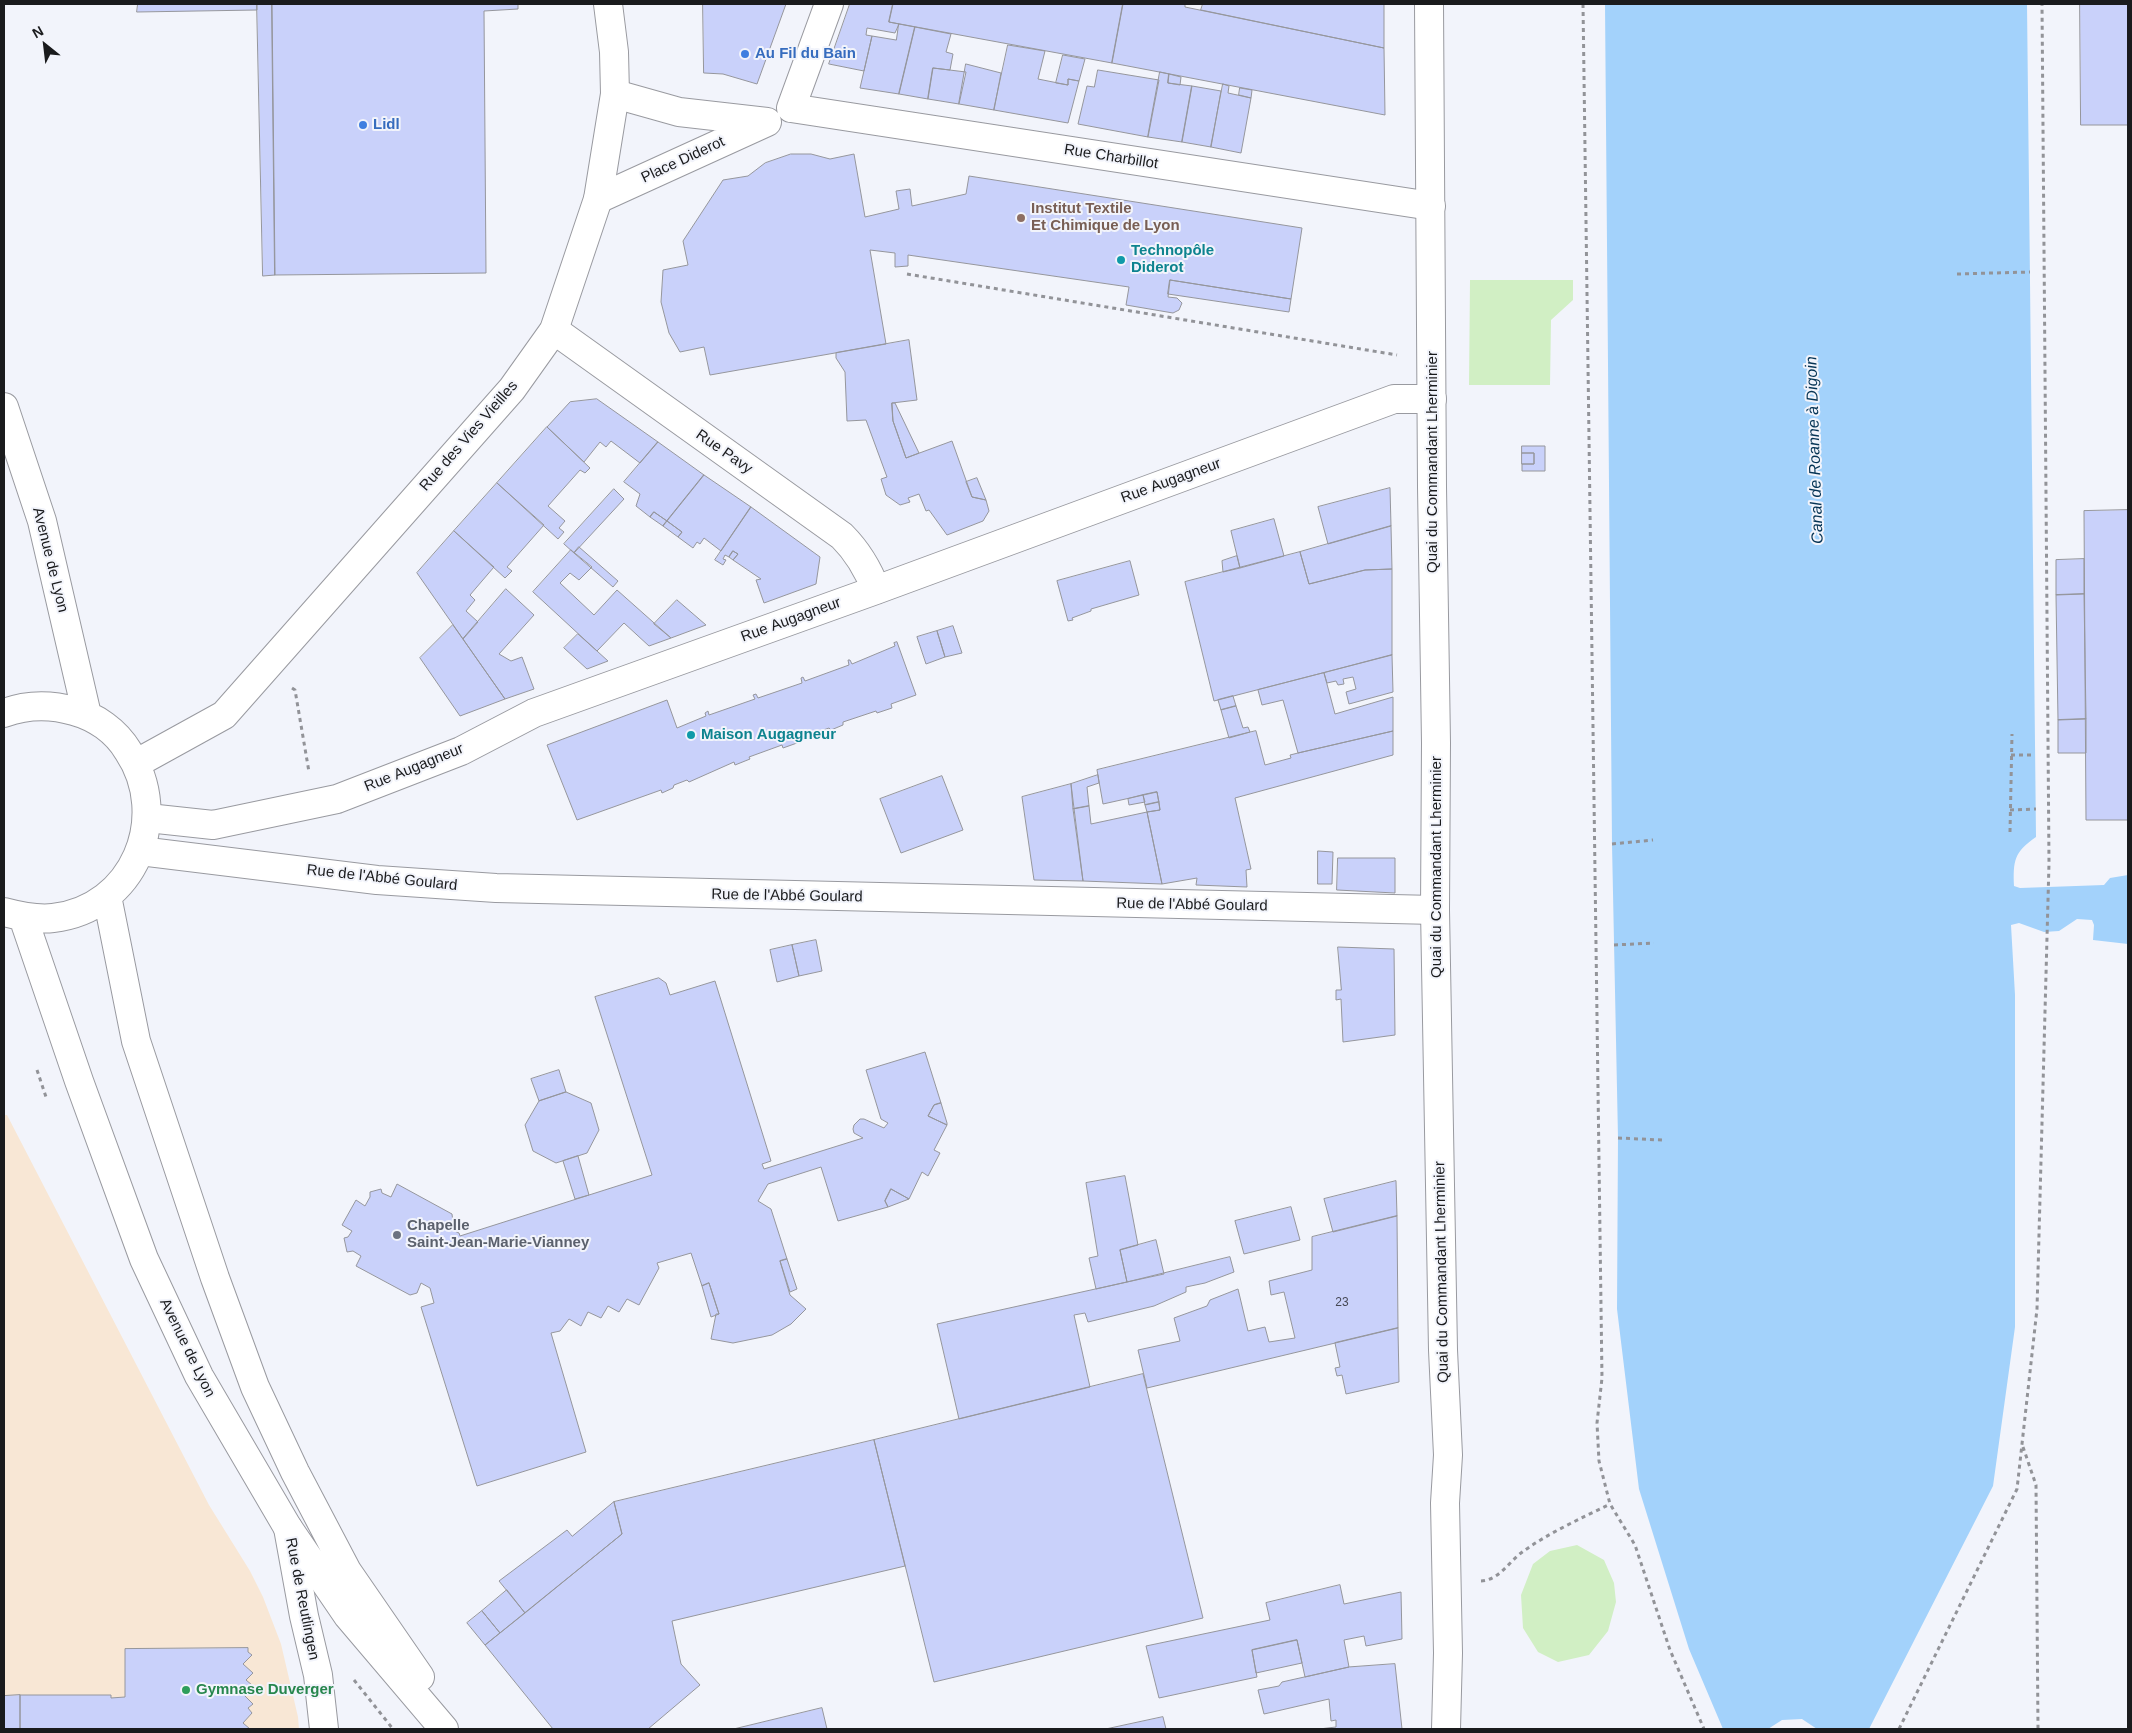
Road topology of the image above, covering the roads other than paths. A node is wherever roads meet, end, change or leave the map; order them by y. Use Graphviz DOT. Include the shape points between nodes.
graph roads {
  1 [pos="608,4"];
  2 [pos="829,4"];
  3 [pos="1429,4"];
  4 [pos="615,94"];
  5 [pos="791,108"];
  6 [pos="767,122"];
  7 [pos="598,199"];
  8 [pos="1430,206"];
  9 [pos="554,330"];
  10 [pos="1432,399"];
  11 [pos="4,407"];
  12 [pos="876,590"];
  13 [pos="4,713"];
  14 [pos="87,715"];
  15 [pos="137,763"];
  16 [pos="148,818"];
  17 [pos="140,851"];
  18 [pos="108,896"];
  19 [pos="1435,910"];
  20 [pos="13,915"];
  21 [pos="288,1528"];
  22 [pos="324,1729"];
  23 [pos="444,1729"];
  24 [pos="456,1729"];
  25 [pos="1446,1729"];
  1 -- 4 [label="street, Rue des Vies Vieilles"];
  2 -- 5 [label="street"];
  3 -- 8 [label="street, Quai du Commandant Lherminier"];
  4 -- 6 [label="street, Place Diderot" via="679,112"];
  4 -- 7 [label="street, Rue des Vies Vieilles"];
  5 -- 6 [label="street, Place Diderot"];
  5 -- 8 [label="street, Rue Charbillot"];
  6 -- 7 [label="street, Place Diderot"];
  7 -- 9 [label="street, Rue des Vies Vieilles"];
  8 -- 10 [label="street, Quai du Commandant Lherminier"];
  9 -- 12 [label="street, Rue Pavy" via="842,536 867,568"];
  9 -- 15 [label="street, Rue des Vies Vieilles" via="512,389 224,716"];
  10 -- 12 [label="street, Rue Augagneur" via="1394,399"];
  10 -- 19 [label="street, Quai du Commandant Lherminier"];
  11 -- 14 [label="street, Avenue de Lyon" via="42,521"];
  12 -- 16 [label="street, Rue Augagneur" via="534,712 461,751 337,799 213,825"];
  13 -- 14 [label="street" via="21,706 55,705"];
  14 -- 15 [label="street" via="107,727"];
  15 -- 16 [label="street" via="146,790"];
  16 -- 17 [label="street"];
  17 -- 18 [label="street" via="127,876"];
  17 -- 19 [label="street, Rue de l'Abbé Goulard" via="377,880 496,888"];
  18 -- 20 [label="street" via="82,911 52,918"];
  18 -- 24 [label="street" via="136,1041 255,1387 347,1571"];
  19 -- 25 [label="street, Quai du Commandant Lherminier" via="1448,1455 1445,1503"];
  20 -- 21 [label="street, Avenue de Lyon" via="79,1081 144,1259 199,1376"];
  21 -- 22 [label="street, Rue de Reutlingen" via="318,1675"];
  21 -- 23 [label="street, Avenue de Lyon" via="348,1616"];
}
